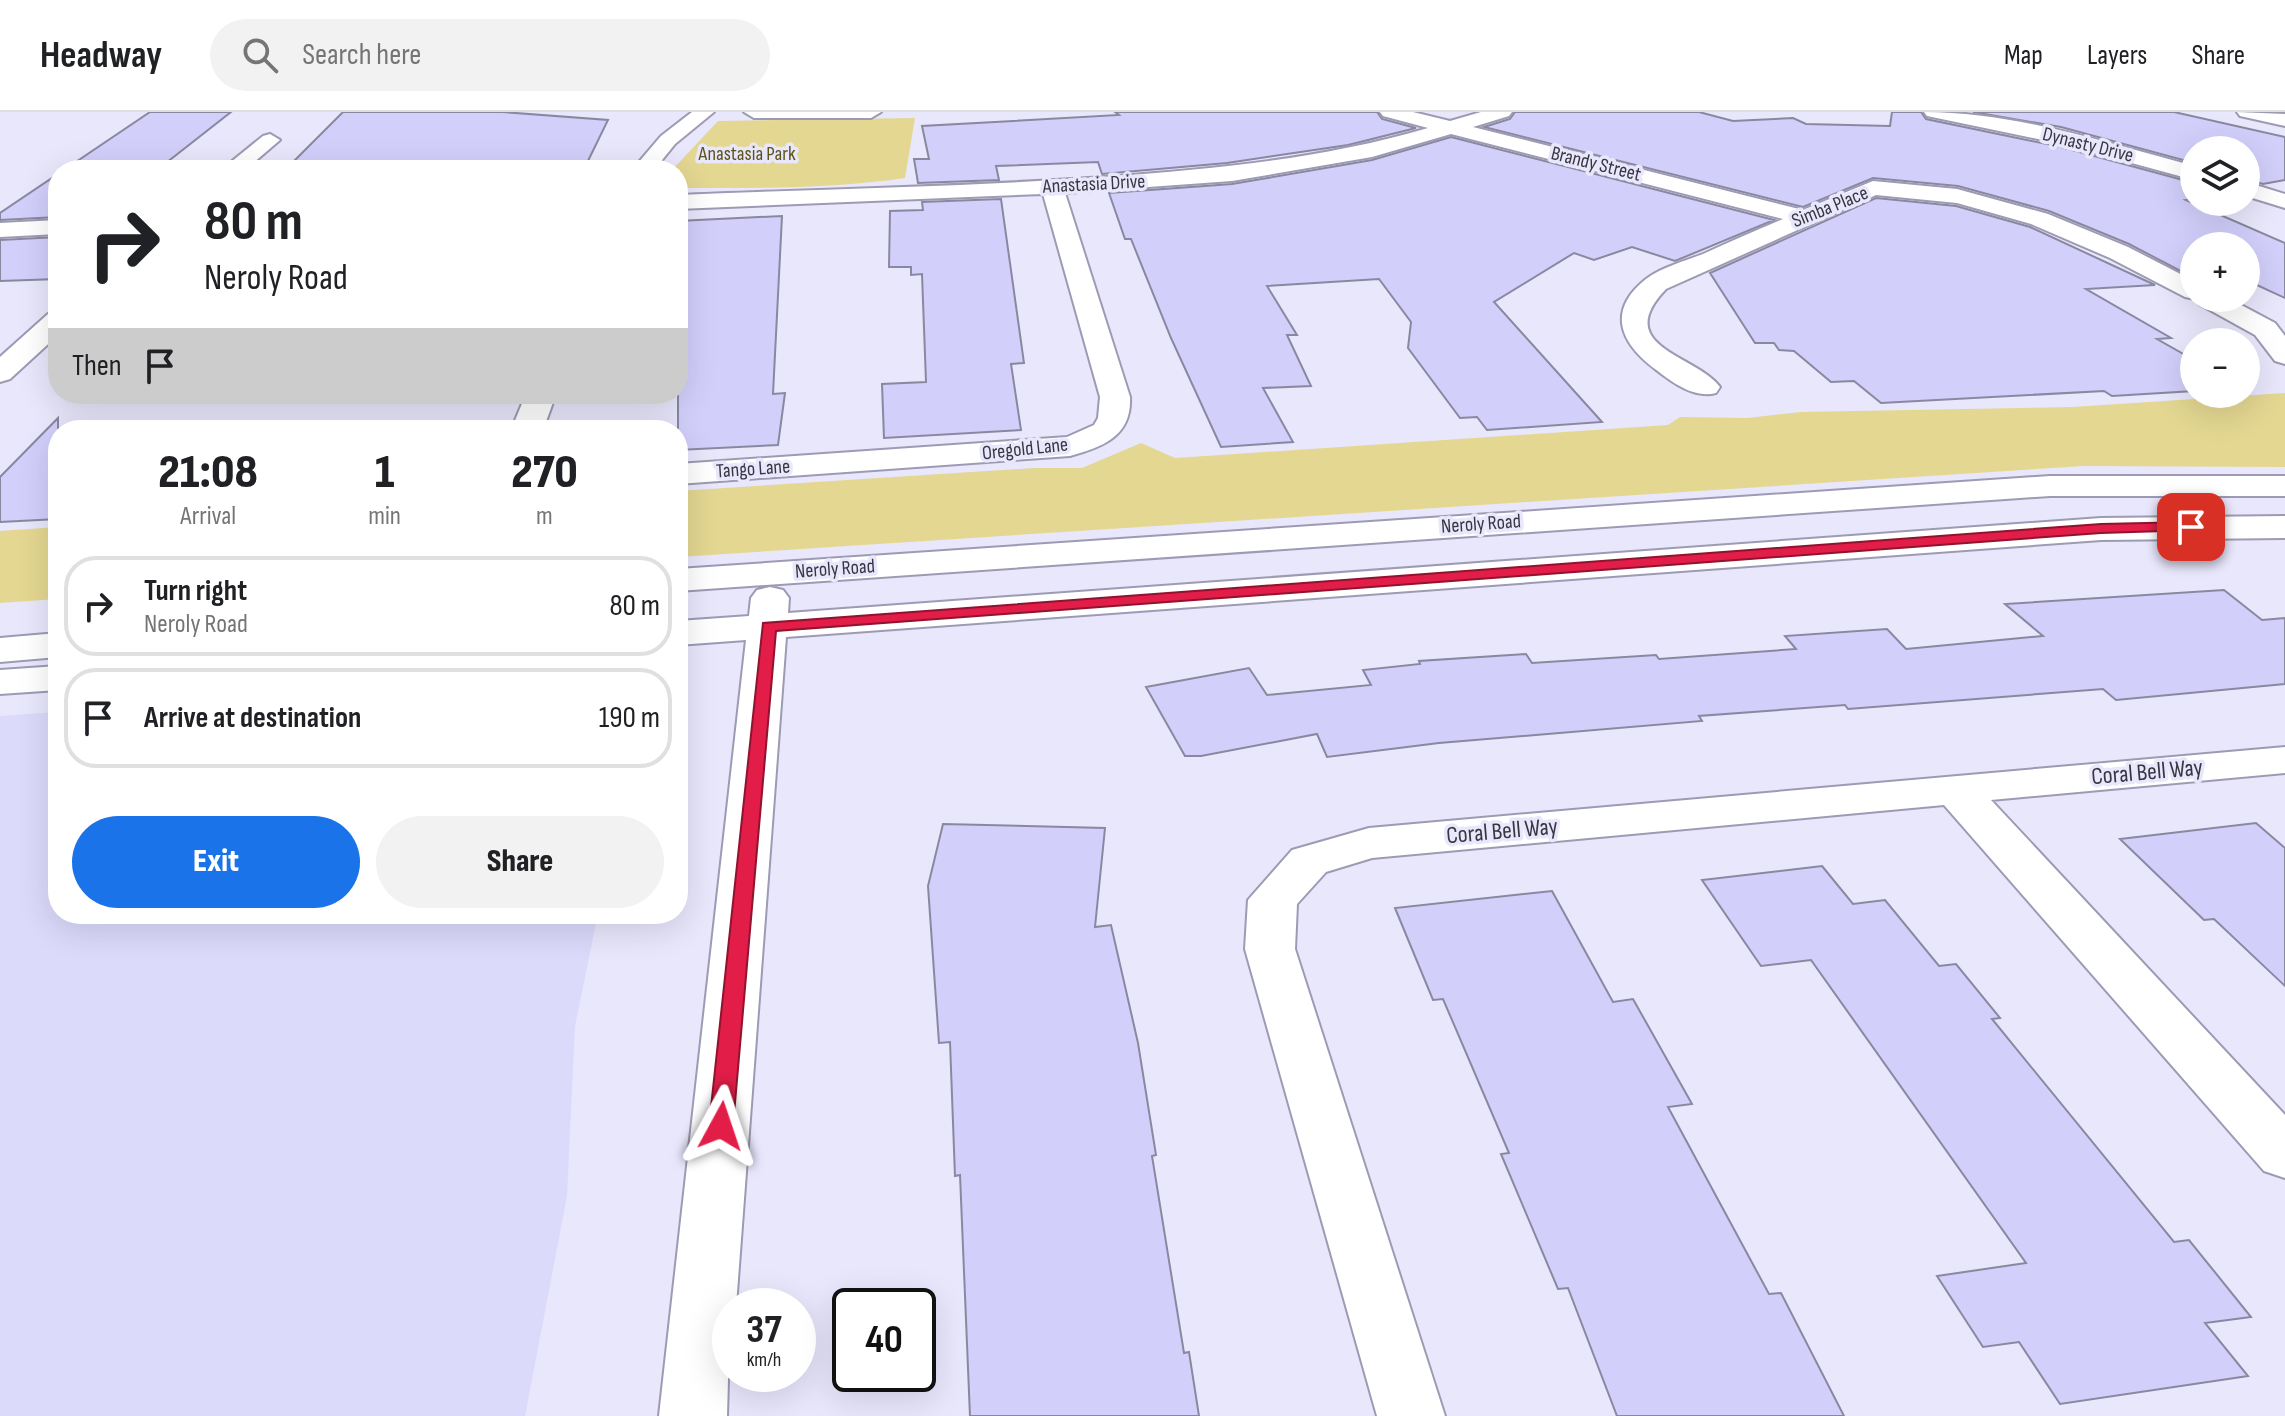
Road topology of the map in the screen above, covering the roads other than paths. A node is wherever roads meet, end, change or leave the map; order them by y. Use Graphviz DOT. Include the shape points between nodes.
graph roads {
  1 [pos="704,112"];
  2 [pos="754,112"];
  3 [pos="871,112"];
  4 [pos="1390,112"];
  5 [pos="1502,112"];
  6 [pos="1978,112"];
  7 [pos="2247,112"];
  8 [pos="1945,113"];
  9 [pos="2285,120"];
  10 [pos="1451,127"];
  11 [pos="270,140"];
  12 [pos="2180,159"];
  13 [pos="245,160"];
  14 [pos="651,160"];
  15 [pos="2180,169"];
  16 [pos="2260,182"];
  17 [pos="1052,187"];
  18 [pos="2285,190"];
  19 [pos="2260,193"];
  20 [pos="2285,201"];
  21 [pos="688,202"];
  22 [pos="1803,217"];
  23 [pos="48,228"];
  24 [pos="0,230"];
  25 [pos="2180,284"];
  26 [pos="2234,312"];
  27 [pos="48,329"];
  28 [pos="2285,355"];
  29 [pos="0,373"];
  30 [pos="1705,387"];
  31 [pos="827,465"];
  32 [pos="688,473"];
  33 [pos="2285,486"];
  34 [pos="2285,527"];
  35 [pos="771,574"];
  36 [pos="688,579"];
  37 [pos="48,623"];
  38 [pos="0,625"];
  39 [pos="768,626"];
  40 [pos="688,632"];
  41 [pos="48,646"];
  42 [pos="0,650"];
  43 [pos="48,679"];
  44 [pos="0,682"];
  45 [pos="2285,760"];
  46 [pos="1956,790"];
  47 [pos="2285,1154"];
  48 [pos="693,1416"];
  49 [pos="1411,1416"];
  1 -- 14 [label="street"];
  2 -- 3 [label="street"];
  4 -- 10 [label="street, Brandy Street"];
  5 -- 10 [label="street, Anastasia Drive"];
  6 -- 12 [label="street, Dynasty Drive"];
  7 -- 9 [label="street"];
  8 -- 15 [label="street, Dynasty Drive"];
  10 -- 17 [label="street, Anastasia Drive" via="1372,151 1288,166"];
  10 -- 22 [label="street, Brandy Street"];
  11 -- 13 [label="street"];
  16 -- 18 [label="street"];
  17 -- 21 [label="street, Anastasia Drive"];
  17 -- 31 [label="street, Oregold Lane" via="1115,397 1117,414 1110,427 1070,446"];
  19 -- 20 [label="street"];
  22 -- 25 [label="street, Simba Place" via="1873,188 1953,196 2099,241"];
  22 -- 30 [label="street, Simba Place" via="1657,283 1642,295 1633,311 1641,340 1676,371"];
  23 -- 24 [label="street"];
  26 -- 28 [label="street" via="2265,329"];
  27 -- 29 [label="street"];
  31 -- 32 [label="street, Tango Lane"];
  33 -- 35 [label="street, Neroly Road" via="2050,486"];
  34 -- 39 [label="street" via="2085,530"];
  35 -- 36 [label="street, Neroly Road"];
  35 -- 39 [label="street"];
  37 -- 38 [label="street"];
  39 -- 40 [label="street"];
  39 -- 48 [label="street"];
  41 -- 42 [label="street"];
  43 -- 44 [label="street"];
  45 -- 46 [label="street, Coral Bell Way"];
  46 -- 47 [label="street"];
  46 -- 49 [label="street, Coral Bell Way" via="1369,843 1309,861 1273,900 1270,949"];
}
